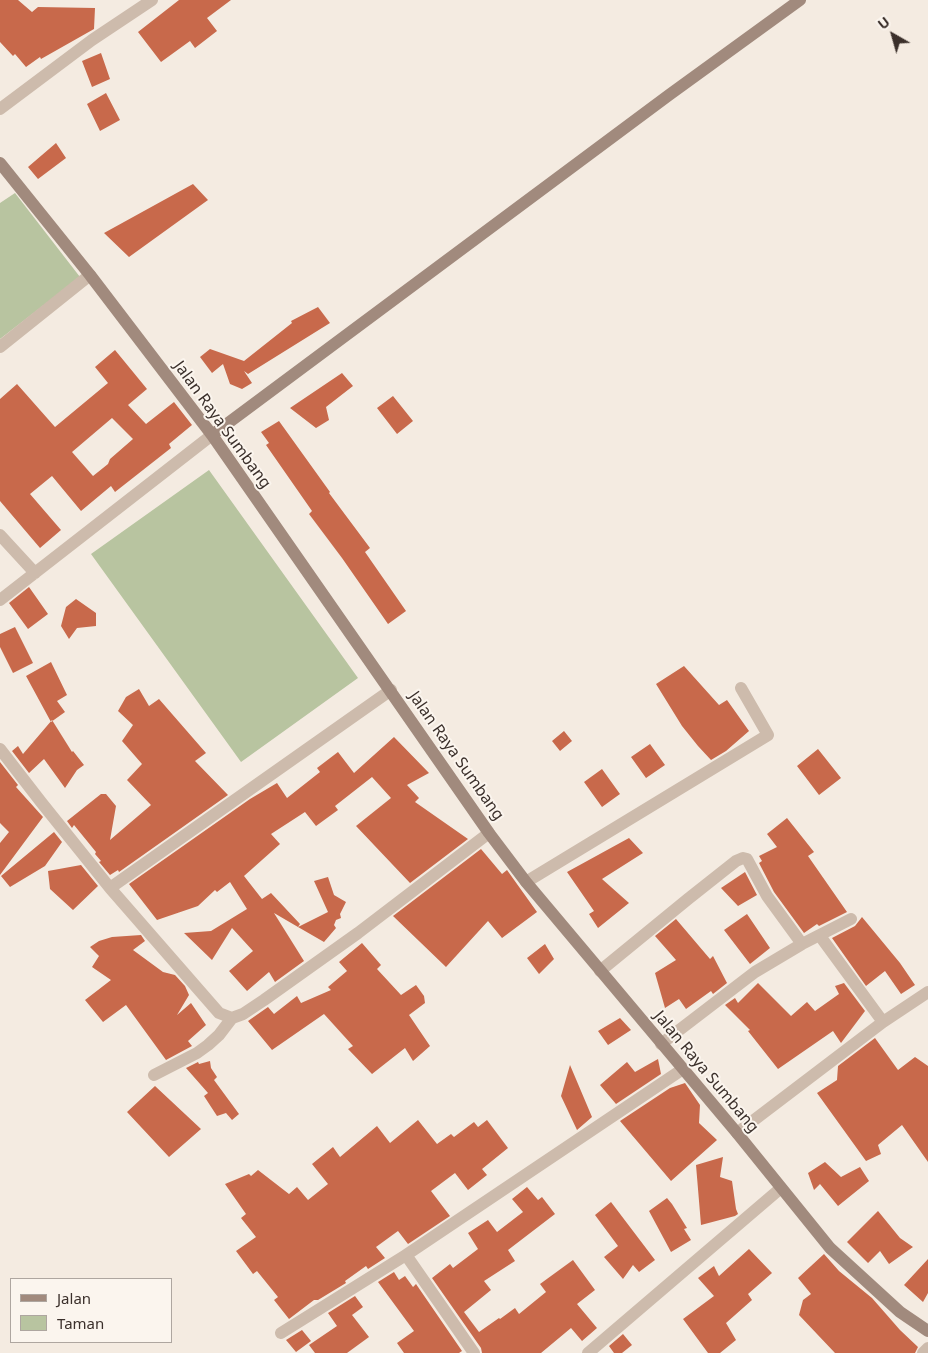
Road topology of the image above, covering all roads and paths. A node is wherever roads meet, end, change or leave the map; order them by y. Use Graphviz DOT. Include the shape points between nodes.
graph roads {
  1 [pos="152,0"];
  2 [pos="800,0"];
  3 [pos="0,108"];
  4 [pos="0,162"];
  5 [pos="90,275"];
  6 [pos="0,347"];
  7 [pos="212,434"];
  8 [pos="0,535"];
  9 [pos="35,573"];
  10 [pos="0,600"];
  11 [pos="741,688"];
  12 [pos="391,690"];
  13 [pos="0,749"];
  14 [pos="489,833"];
  15 [pos="526,882"];
  16 [pos="110,888"];
  17 [pos="851,919"];
  18 [pos="820,936"];
  19 [pos="802,944"];
  20 [pos="600,970"];
  21 [pos="928,992"];
  22 [pos="232,1018"];
  23 [pos="883,1022"];
  24 [pos="661,1044"];
  25 [pos="683,1069"];
  26 [pos="154,1075"];
  27 [pos="737,1133"];
  28 [pos="780,1188"];
  29 [pos="406,1254"];
  30 [pos="928,1331"];
  31 [pos="281,1333"];
  32 [pos="928,1348"];
  33 [pos="474,1353"];
  34 [pos="588,1353"];
  35 [pos="923,1353"];
  1 -- 3 [label="street"];
  2 -- 7 [label="street"];
  4 -- 5 [label="street, Jalan Raya Sumbang"];
  5 -- 6 [label="street"];
  5 -- 7 [label="street, Jalan Raya Sumbang"];
  7 -- 9 [label="street"];
  7 -- 12 [label="street, Jalan Raya Sumbang"];
  8 -- 9 [label="street"];
  9 -- 10 [label="street"];
  11 -- 15 [label="street" via="768,735"];
  12 -- 14 [label="street, Jalan Raya Sumbang"];
  12 -- 16 [label="street"];
  13 -- 16 [label="street"];
  14 -- 15 [label="street, Jalan Raya Sumbang"];
  14 -- 22 [label="street" via="358,933 243,1014"];
  15 -- 20 [label="street, Jalan Raya Sumbang"];
  16 -- 22 [label="street" via="219,1013"];
  17 -- 18 [label="street"];
  18 -- 19 [label="street"];
  18 -- 23 [label="street"];
  19 -- 20 [label="street" via="744,858 736,861"];
  19 -- 24 [label="street" via="755,972"];
  20 -- 24 [label="street, Jalan Raya Sumbang"];
  21 -- 23 [label="street"];
  22 -- 26 [label="street" via="208,1045"];
  23 -- 27 [label="street"];
  24 -- 25 [label="street, Jalan Raya Sumbang"];
  25 -- 27 [label="street, Jalan Raya Sumbang"];
  25 -- 29 [label="street"];
  27 -- 28 [label="street, Jalan Raya Sumbang"];
  28 -- 30 [label="street, Jalan Raya Sumbang" via="830,1248 900,1312"];
  28 -- 34 [label="street"];
  29 -- 31 [label="street"];
  29 -- 33 [label="street"];
  32 -- 35 [label="street"];
}
